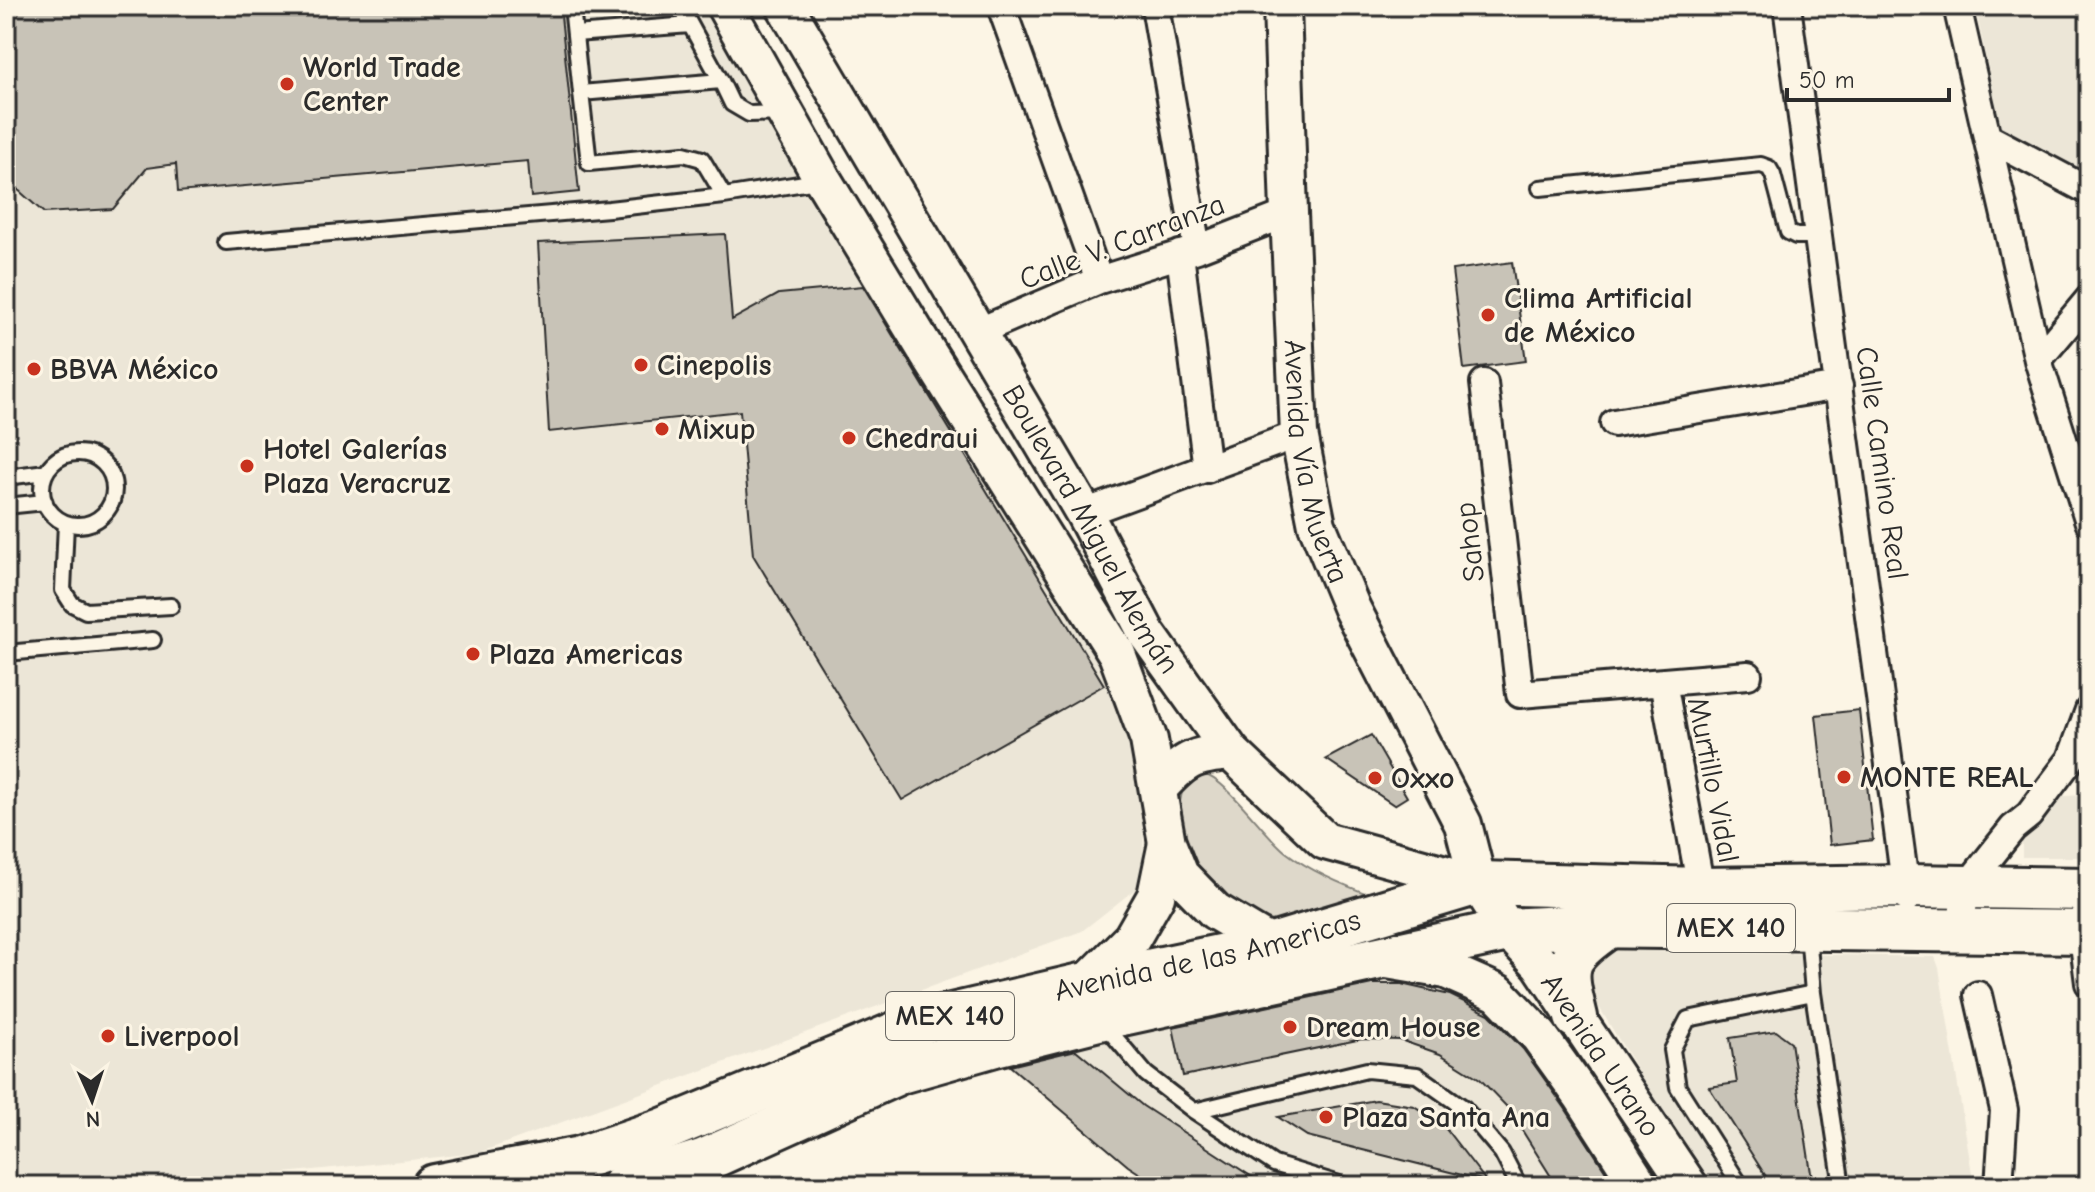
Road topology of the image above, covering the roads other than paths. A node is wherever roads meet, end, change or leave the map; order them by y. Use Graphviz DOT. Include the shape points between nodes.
graph roads {
  1 [pos="572,6"];
  2 [pos="680,6"];
  3 [pos="725,6"];
  4 [pos="785,6"];
  5 [pos="1001,6"];
  6 [pos="1155,6"];
  7 [pos="1282,6"];
  8 [pos="1787,6"];
  9 [pos="1957,6"];
  10 [pos="690,25"];
  11 [pos="575,34"];
  12 [pos="721,81"];
  13 [pos="581,93"];
  14 [pos="786,113"];
  15 [pos="1987,137"];
  16 [pos="823,180"];
  17 [pos="1540,188"];
  18 [pos="2089,191"];
  19 [pos="724,196"];
  20 [pos="1289,213"];
  21 [pos="1818,236"];
  22 [pos="226,242"];
  23 [pos="1188,251"];
  24 [pos="1099,280"];
  25 [pos="2089,299"];
  26 [pos="977,332"];
  27 [pos="2038,360"];
  28 [pos="1484,383"];
  29 [pos="1839,386"];
  30 [pos="1614,423"];
  31 [pos="1299,434"];
  32 [pos="1207,469"];
  33 [pos="46,472"];
  34 [pos="6,477"];
  35 [pos="45,502"];
  36 [pos="6,506"];
  37 [pos="1084,513"];
  38 [pos="2089,522"];
  39 [pos="66,523"];
  40 [pos="171,606"];
  41 [pos="153,640"];
  42 [pos="6,653"];
  43 [pos="1748,675"];
  44 [pos="1663,682"];
  45 [pos="2089,710"];
  46 [pos="1231,752"];
  47 [pos="1158,789"];
  48 [pos="1167,843"];
  49 [pos="1478,883"];
  50 [pos="1907,886"];
  51 [pos="1966,887"];
  52 [pos="1701,889"];
  53 [pos="2085,889"];
  54 [pos="1608,927"];
  55 [pos="1808,928"];
  56 [pos="1508,930"];
  57 [pos="1909,930"];
  58 [pos="1960,931"];
  59 [pos="2085,932"];
  60 [pos="1272,945"];
  61 [pos="1375,958"];
  62 [pos="2089,983"];
  63 [pos="1145,991"];
  64 [pos="1813,993"];
  65 [pos="1978,995"];
  66 [pos="1092,1002"];
  67 [pos="1576,1017"];
  68 [pos="1194,1111"];
  69 [pos="684,1177"];
  70 [pos="488,1181"];
  71 [pos="1685,1185"];
  72 [pos="434,1186"];
  73 [pos="623,1186"];
  74 [pos="1346,1186"];
  75 [pos="1519,1186"];
  76 [pos="1640,1186"];
  77 [pos="1741,1186"];
  78 [pos="1842,1186"];
  79 [pos="1999,1186"];
  1 -- 11 [label="lane"];
  2 -- 10 [label="lane"];
  3 -- 14 [label="main road, Boulevard Miguel Alemán"];
  4 -- 26 [label="main road, Boulevard Miguel Alemán"];
  5 -- 24 [label="street"];
  6 -- 23 [label="street"];
  7 -- 20 [label="main road, Avenida Vía Muerta"];
  8 -- 21 [label="street, Calle Camino Real"];
  9 -- 15 [label="street"];
  10 -- 11 [label="lane"];
  10 -- 12 [label="lane"];
  11 -- 13 [label="lane"];
  12 -- 13 [label="lane"];
  12 -- 14 [label="lane" via="732,104 749,114"];
  13 -- 19 [label="lane" via="589,163 684,154 702,159"];
  14 -- 16 [label="main road, Boulevard Miguel Alemán"];
  15 -- 18 [label="street"];
  15 -- 27 [label="street"];
  16 -- 19 [label="lane"];
  16 -- 47 [label="main road, Boulevard Miguel Alemán" via="1117,654 1149,740"];
  17 -- 21 [label="lane" via="1761,165 1773,175 1788,232"];
  19 -- 22 [label="lane"];
  20 -- 23 [label="street, Calle V. Carranza"];
  20 -- 31 [label="main road, Avenida Vía Muerta"];
  21 -- 29 [label="street, Calle Camino Real"];
  23 -- 24 [label="street, Calle V. Carranza"];
  23 -- 32 [label="street"];
  24 -- 26 [label="street, Calle V. Carranza"];
  25 -- 27 [label="street"];
  26 -- 37 [label="main road, Boulevard Miguel Alemán"];
  27 -- 38 [label="street"];
  28 -- 44 [label="street, Sahop" via="1520,694"];
  29 -- 30 [label="street"];
  29 -- 50 [label="street, Calle Camino Real"];
  31 -- 32 [label="street"];
  31 -- 49 [label="main road, Avenida Vía Muerta" via="1317,525 1352,609 1463,824"];
  32 -- 37 [label="street"];
  33 -- 34 [label="lane"];
  33 -- 35 [label="lane"];
  33 -- 39 [label="lane" via="61,458 81,453 100,460 112,476 114,496 104,514 87,524"];
  35 -- 36 [label="lane"];
  35 -- 39 [label="lane"];
  37 -- 46 [label="main road, Boulevard Miguel Alemán" via="1147,634"];
  39 -- 40 [label="lane" via="63,590 72,604 86,611"];
  41 -- 42 [label="lane"];
  43 -- 44 [label="street"];
  44 -- 52 [label="street, Murtillo Vidal"];
  45 -- 51 [label="street" via="2071,759"];
  46 -- 47 [label="main road" via="1190,759"];
  46 -- 49 [label="main road, Boulevard Miguel Alemán" via="1325,841"];
  47 -- 48 [label="main road, Boulevard Miguel Alemán"];
  48 -- 60 [label="main road, Boulevard Miguel Alemán" via="1180,875 1215,911"];
  48 -- 66 [label="main road" via="1156,896"];
  49 -- 52 [label="main road, MEX 140"];
  49 -- 56 [label="main road"];
  49 -- 60 [label="main road, Avenida de las Americas / MEX 140"];
  50 -- 51 [label="main road, MEX 140"];
  50 -- 52 [label="main road, MEX 140"];
  50 -- 57 [label="street, Calle Camino Real"];
  51 -- 53 [label="main road, MEX 140"];
  51 -- 58 [label="street"];
  53 -- 59 [label="street"];
  54 -- 55 [label="main road, MEX 140"];
  54 -- 56 [label="main road, MEX 140"];
  54 -- 67 [label="main road" via="1571,959 1568,984"];
  55 -- 57 [label="main road, MEX 140"];
  55 -- 64 [label="lane"];
  56 -- 61 [label="main road, MEX 140"];
  56 -- 67 [label="main road, Avenida Urano" via="1540,964"];
  57 -- 58 [label="main road, MEX 140"];
  58 -- 59 [label="main road, MEX 140"];
  59 -- 62 [label="street"];
  60 -- 61 [label="main road, Boulevard Miguel Alemán"];
  60 -- 63 [label="main road, Avenida de las Americas / MEX 140"];
  61 -- 63 [label="main road, Avenida de las Americas / MEX 140"];
  61 -- 76 [label="main road, Avenida Urano" via="1446,970 1498,993 1539,1036"];
  63 -- 66 [label="main road, Avenida de las Americas / MEX 140"];
  64 -- 77 [label="lane" via="1688,1019 1672,1050 1678,1087"];
  64 -- 78 [label="lane"];
  65 -- 79 [label="street" via="2004,1110"];
  66 -- 68 [label="lane" via="1146,1074"];
  66 -- 69 [label="main road, Avenida de las Americas / MEX 140" via="900,1072"];
  66 -- 70 [label="main road, Avenida de las Americas / MEX 140" via="926,1021 663,1130"];
  67 -- 71 [label="main road, Avenida Urano"];
  68 -- 74 [label="lane" via="1274,1164"];
  68 -- 75 [label="lane" via="1367,1070 1417,1075 1464,1108 1502,1153"];
  69 -- 73 [label="main road, Avenida de las Americas / MEX 140"];
  70 -- 72 [label="main road, Avenida de las Americas / MEX 140"];
}
